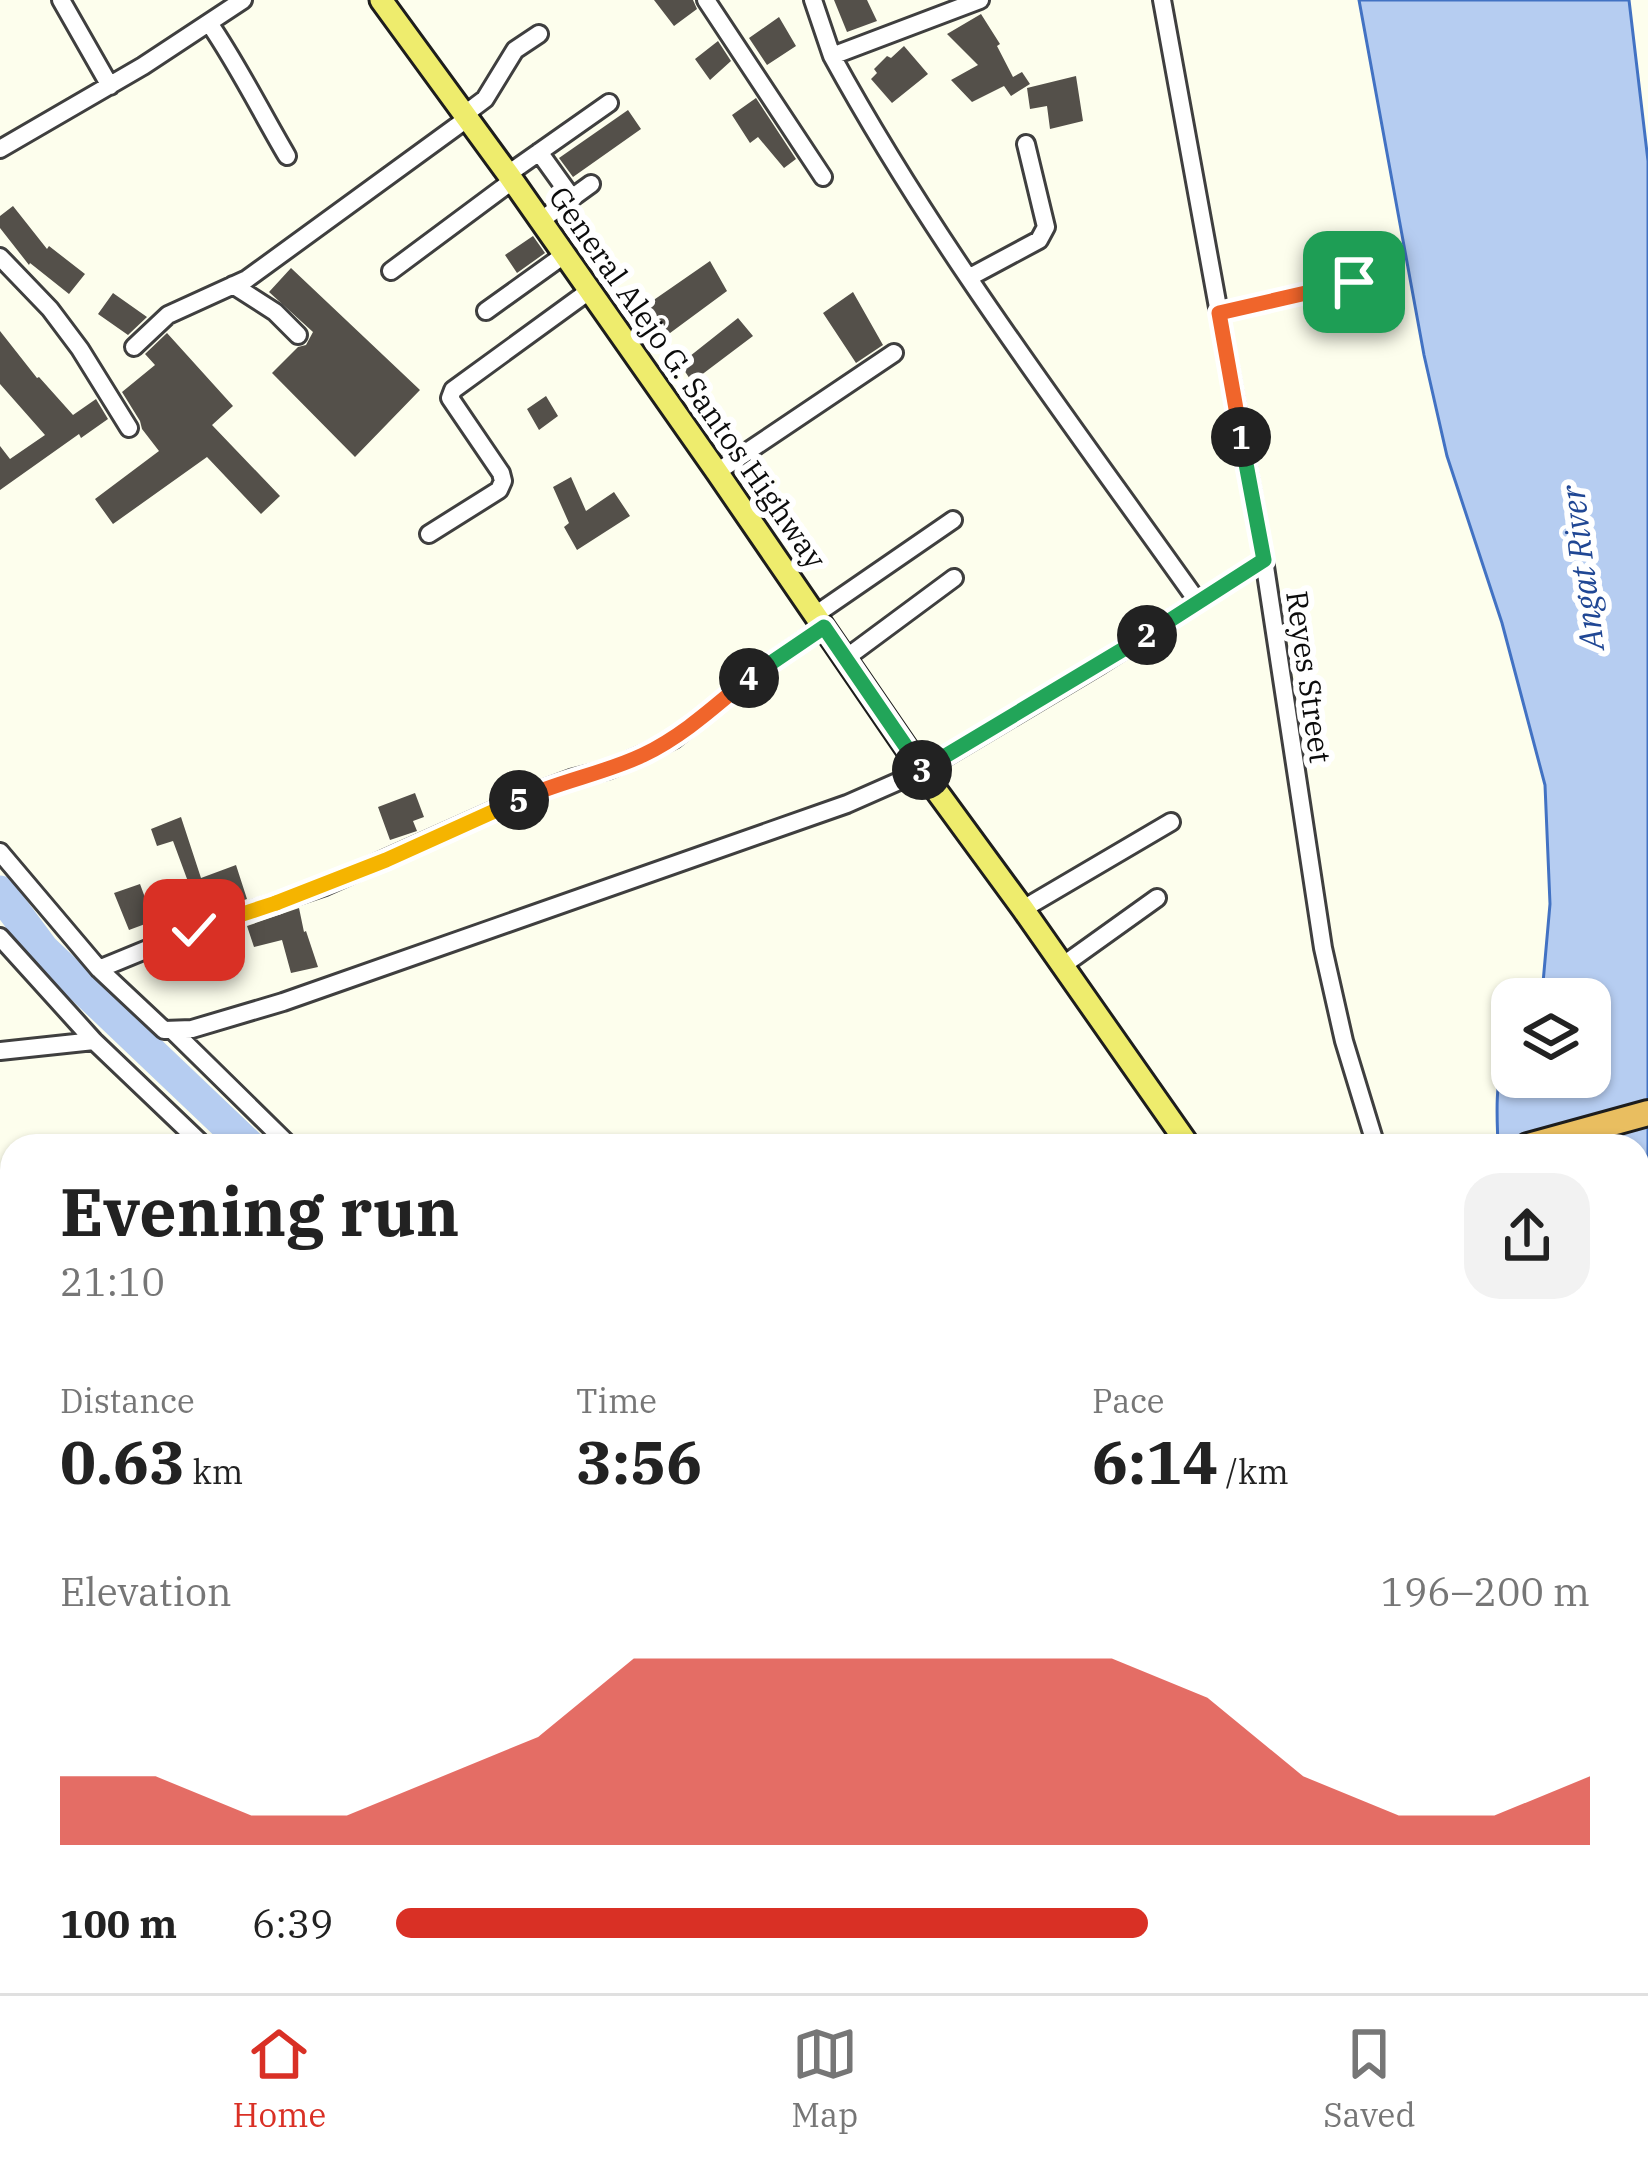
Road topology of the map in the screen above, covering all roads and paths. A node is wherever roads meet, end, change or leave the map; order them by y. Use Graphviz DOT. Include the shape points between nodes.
graph roads {
  1 [pos="61,0"];
  2 [pos="243,0"];
  3 [pos="381,0"];
  4 [pos="706,0"];
  5 [pos="813,0"];
  6 [pos="980,0"];
  7 [pos="1162,0"];
  8 [pos="209,23"];
  9 [pos="539,34"];
  10 [pos="832,56"];
  11 [pos="110,86"];
  12 [pos="609,103"];
  13 [pos="467,117"];
  14 [pos="1026,144"];
  15 [pos="0,149"];
  16 [pos="539,152"];
  17 [pos="287,156"];
  18 [pos="510,177"];
  19 [pos="824,177"];
  20 [pos="591,184"];
  21 [pos="572,198"];
  22 [pos="540,221"];
  23 [pos="0,256"];
  24 [pos="564,256"];
  25 [pos="392,271"];
  26 [pos="970,277"];
  27 [pos="1354,282"];
  28 [pos="233,285"];
  29 [pos="589,291"];
  30 [pos="486,310"];
  31 [pos="1219,313"];
  32 [pos="298,335"];
  33 [pos="134,347"];
  34 [pos="894,353"];
  35 [pos="129,428"];
  36 [pos="717,472"];
  37 [pos="953,520"];
  38 [pos="429,533"];
  39 [pos="1264,560"];
  40 [pos="955,578"];
  41 [pos="1198,602"];
  42 [pos="819,621"];
  43 [pos="845,658"];
  44 [pos="922,771"];
  45 [pos="1171,822"];
  46 [pos="0,851"];
  47 [pos="1157,898"];
  48 [pos="1023,909"];
  49 [pos="0,938"];
  50 [pos="1062,965"];
  51 [pos="99,969"];
  52 [pos="174,1032"];
  53 [pos="94,1041"];
  54 [pos="0,1051"];
  55 [pos="1648,1113"];
  56 [pos="191,1134"];
  57 [pos="278,1134"];
  58 [pos="1181,1134"];
  59 [pos="1372,1134"];
  60 [pos="1572,1134"];
  1 -- 11 [label="street"];
  2 -- 8 [label="street"];
  3 -- 13 [label="main road, General Alejo G. Santos Highway"];
  4 -- 19 [label="street"];
  5 -- 10 [label="street"];
  6 -- 10 [label="street"];
  7 -- 31 [label="street, Reyes Street"];
  8 -- 11 [label="street"];
  8 -- 17 [label="street"];
  9 -- 13 [label="street" via="515,50"];
  10 -- 26 [label="street"];
  11 -- 15 [label="street"];
  12 -- 16 [label="street"];
  13 -- 18 [label="main road, General Alejo G. Santos Highway"];
  13 -- 28 [label="street"];
  14 -- 26 [label="street" via="1046,226 1039,240"];
  16 -- 18 [label="street"];
  16 -- 21 [label="street"];
  18 -- 22 [label="main road, General Alejo G. Santos Highway"];
  18 -- 25 [label="street"];
  20 -- 21 [label="street"];
  21 -- 22 [label="street"];
  22 -- 24 [label="main road, General Alejo G. Santos Highway"];
  23 -- 35 [label="street" via="50,309"];
  24 -- 29 [label="main road, General Alejo G. Santos Highway"];
  24 -- 30 [label="street"];
  26 -- 41 [label="street"];
  27 -- 31 [label="street"];
  28 -- 32 [label="street"];
  28 -- 33 [label="street" via="168,315"];
  29 -- 36 [label="main road, General Alejo G. Santos Highway"];
  29 -- 38 [label="street" via="453,390 450,398 503,482"];
  31 -- 39 [label="street, Reyes Street"];
  34 -- 36 [label="street"];
  36 -- 42 [label="main road, General Alejo G. Santos Highway"];
  37 -- 42 [label="street"];
  39 -- 41 [label="street"];
  39 -- 59 [label="street, Reyes Street" via="1323,948"];
  40 -- 43 [label="street"];
  41 -- 44 [label="street"];
  42 -- 43 [label="main road, General Alejo G. Santos Highway"];
  42 -- 51 [label="street" via="674,739 644,754"];
  43 -- 44 [label="main road, General Alejo G. Santos Highway"];
  44 -- 48 [label="main road, General Alejo G. Santos Highway"];
  44 -- 52 [label="street" via="284,1002"];
  45 -- 48 [label="street"];
  46 -- 51 [label="street"];
  47 -- 50 [label="street"];
  48 -- 50 [label="main road, General Alejo G. Santos Highway"];
  49 -- 53 [label="street"];
  50 -- 58 [label="main road, General Alejo G. Santos Highway"];
  51 -- 52 [label="street"];
  52 -- 57 [label="street"];
  53 -- 54 [label="street"];
  53 -- 56 [label="street"];
  55 -- 60 [label="highway"];
}
